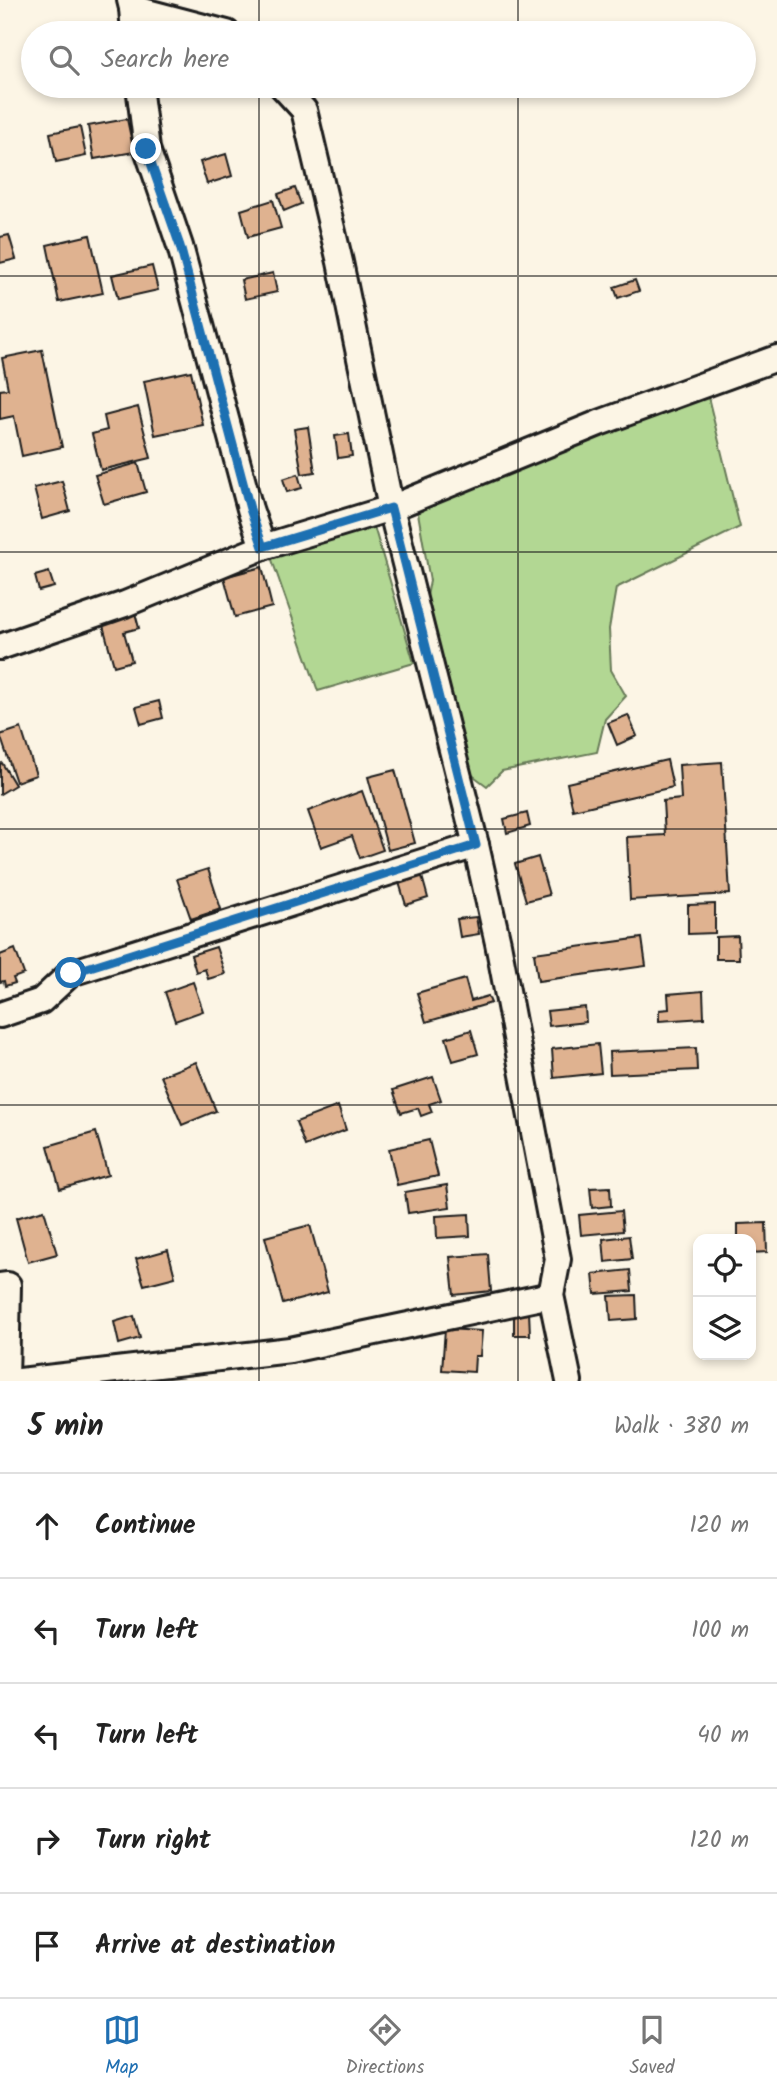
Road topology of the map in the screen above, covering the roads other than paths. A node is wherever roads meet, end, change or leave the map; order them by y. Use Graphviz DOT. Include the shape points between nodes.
graph roads {
  1 [pos="131,4"];
  2 [pos="187,21"];
  3 [pos="140,98"];
  4 [pos="293,98"];
  5 [pos="777,358"];
  6 [pos="391,508"];
  7 [pos="263,547"];
  8 [pos="0,647"];
  9 [pos="476,845"];
  10 [pos="0,1015"];
  11 [pos="0,1286"];
  12 [pos="551,1295"];
  13 [pos="6,1381"];
  14 [pos="20,1381"];
  15 [pos="569,1381"];
  1 -- 2 [label="street"];
  3 -- 7 [label="street" via="146,149 180,246"];
  4 -- 6 [label="street" via="304,110 341,262"];
  5 -- 6 [label="street" via="599,423"];
  6 -- 7 [label="street"];
  6 -- 9 [label="street"];
  7 -- 8 [label="street" via="125,604"];
  9 -- 10 [label="street" via="71,973 41,1001"];
  9 -- 12 [label="street" via="558,1259"];
  11 -- 13 [label="street" via="8,1285"];
  12 -- 14 [label="street" via="290,1350"];
  12 -- 15 [label="street"];
}
